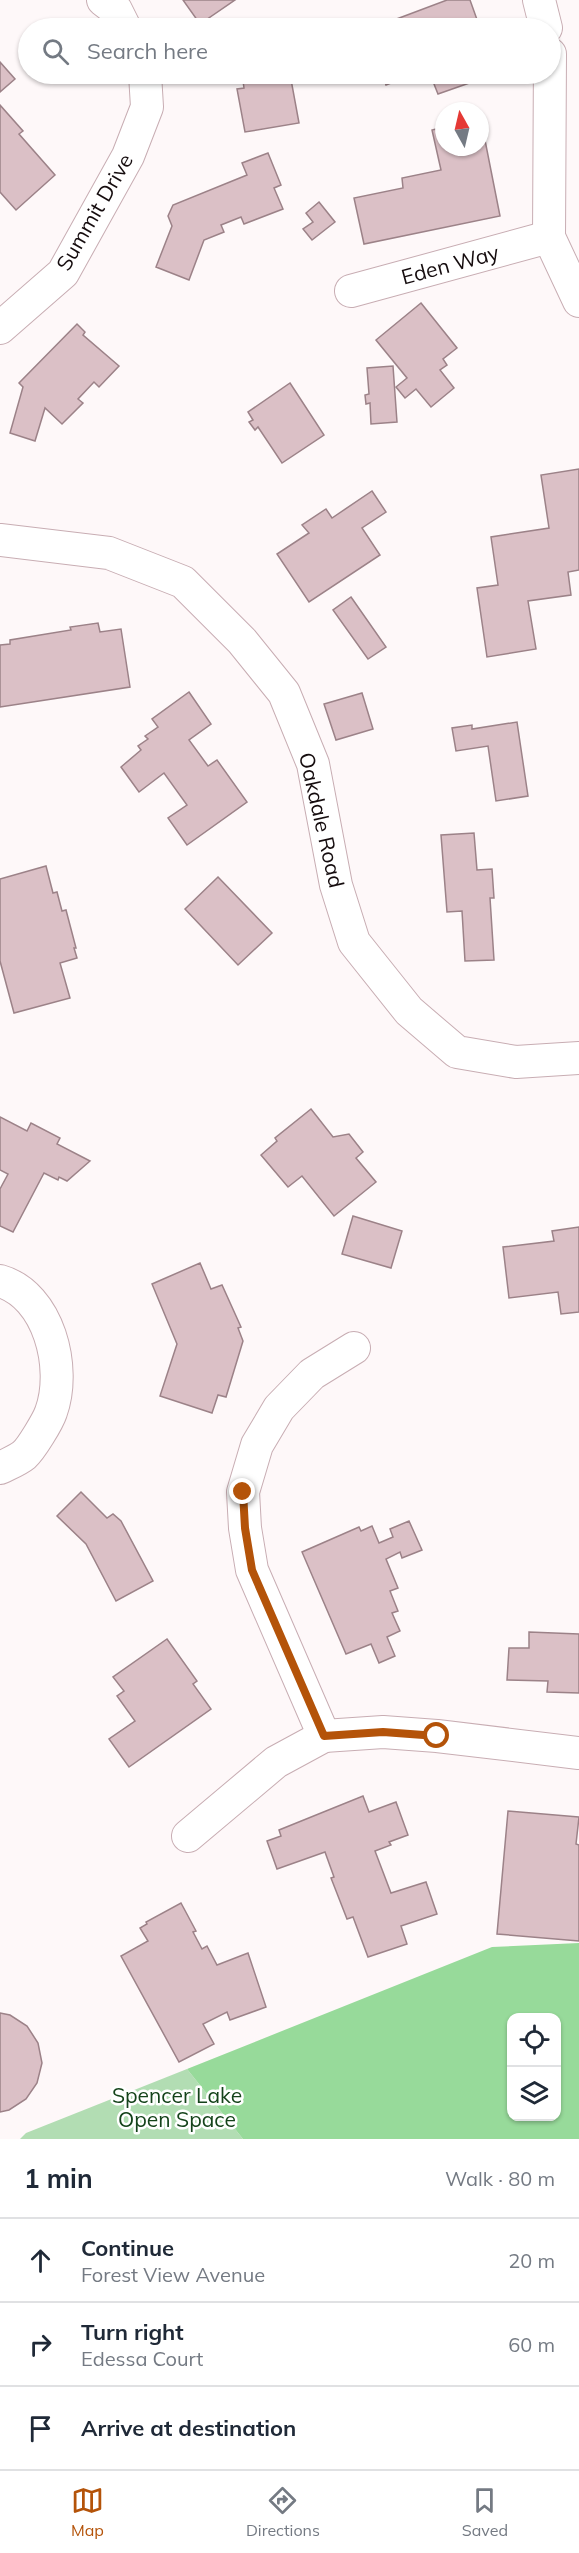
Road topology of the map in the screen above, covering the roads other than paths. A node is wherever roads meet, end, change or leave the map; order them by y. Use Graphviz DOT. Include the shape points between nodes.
graph roads {
  1 [pos="103,0"];
  2 [pos="539,0"];
  3 [pos="120,18"];
  4 [pos="544,18"];
  5 [pos="146,84"];
  6 [pos="550,84"];
  7 [pos="549,237"];
  8 [pos="351,291"];
  9 [pos="579,300"];
  10 [pos="0,328"];
  11 [pos="0,540"];
  12 [pos="579,1058"];
  13 [pos="0,1281"];
  14 [pos="354,1348"];
  15 [pos="0,1468"];
  16 [pos="324,1736"];
  17 [pos="579,1753"];
  18 [pos="188,1836"];
  1 -- 3 [label="street"];
  2 -- 4 [label="street"];
  5 -- 10 [label="street, Summit Drive" via="147,107 128,156 63,273"];
  6 -- 7 [label="street"];
  7 -- 8 [label="street, Eden Way"];
  7 -- 9 [label="street"];
  11 -- 12 [label="street, Oakdale Road" via="109,553 183,582 242,641 284,693 313,764 336,885 354,942 409,1011 457,1052 516,1062"];
  13 -- 15 [label="street" via="11,1284 43,1315 58,1369 51,1413 25,1454"];
  14 -- 16 [label="street" via="312,1374 279,1408 257,1445 243,1492 252,1570"];
  16 -- 17 [label="street" via="383,1732"];
  16 -- 18 [label="street" via="276,1762"];
}
